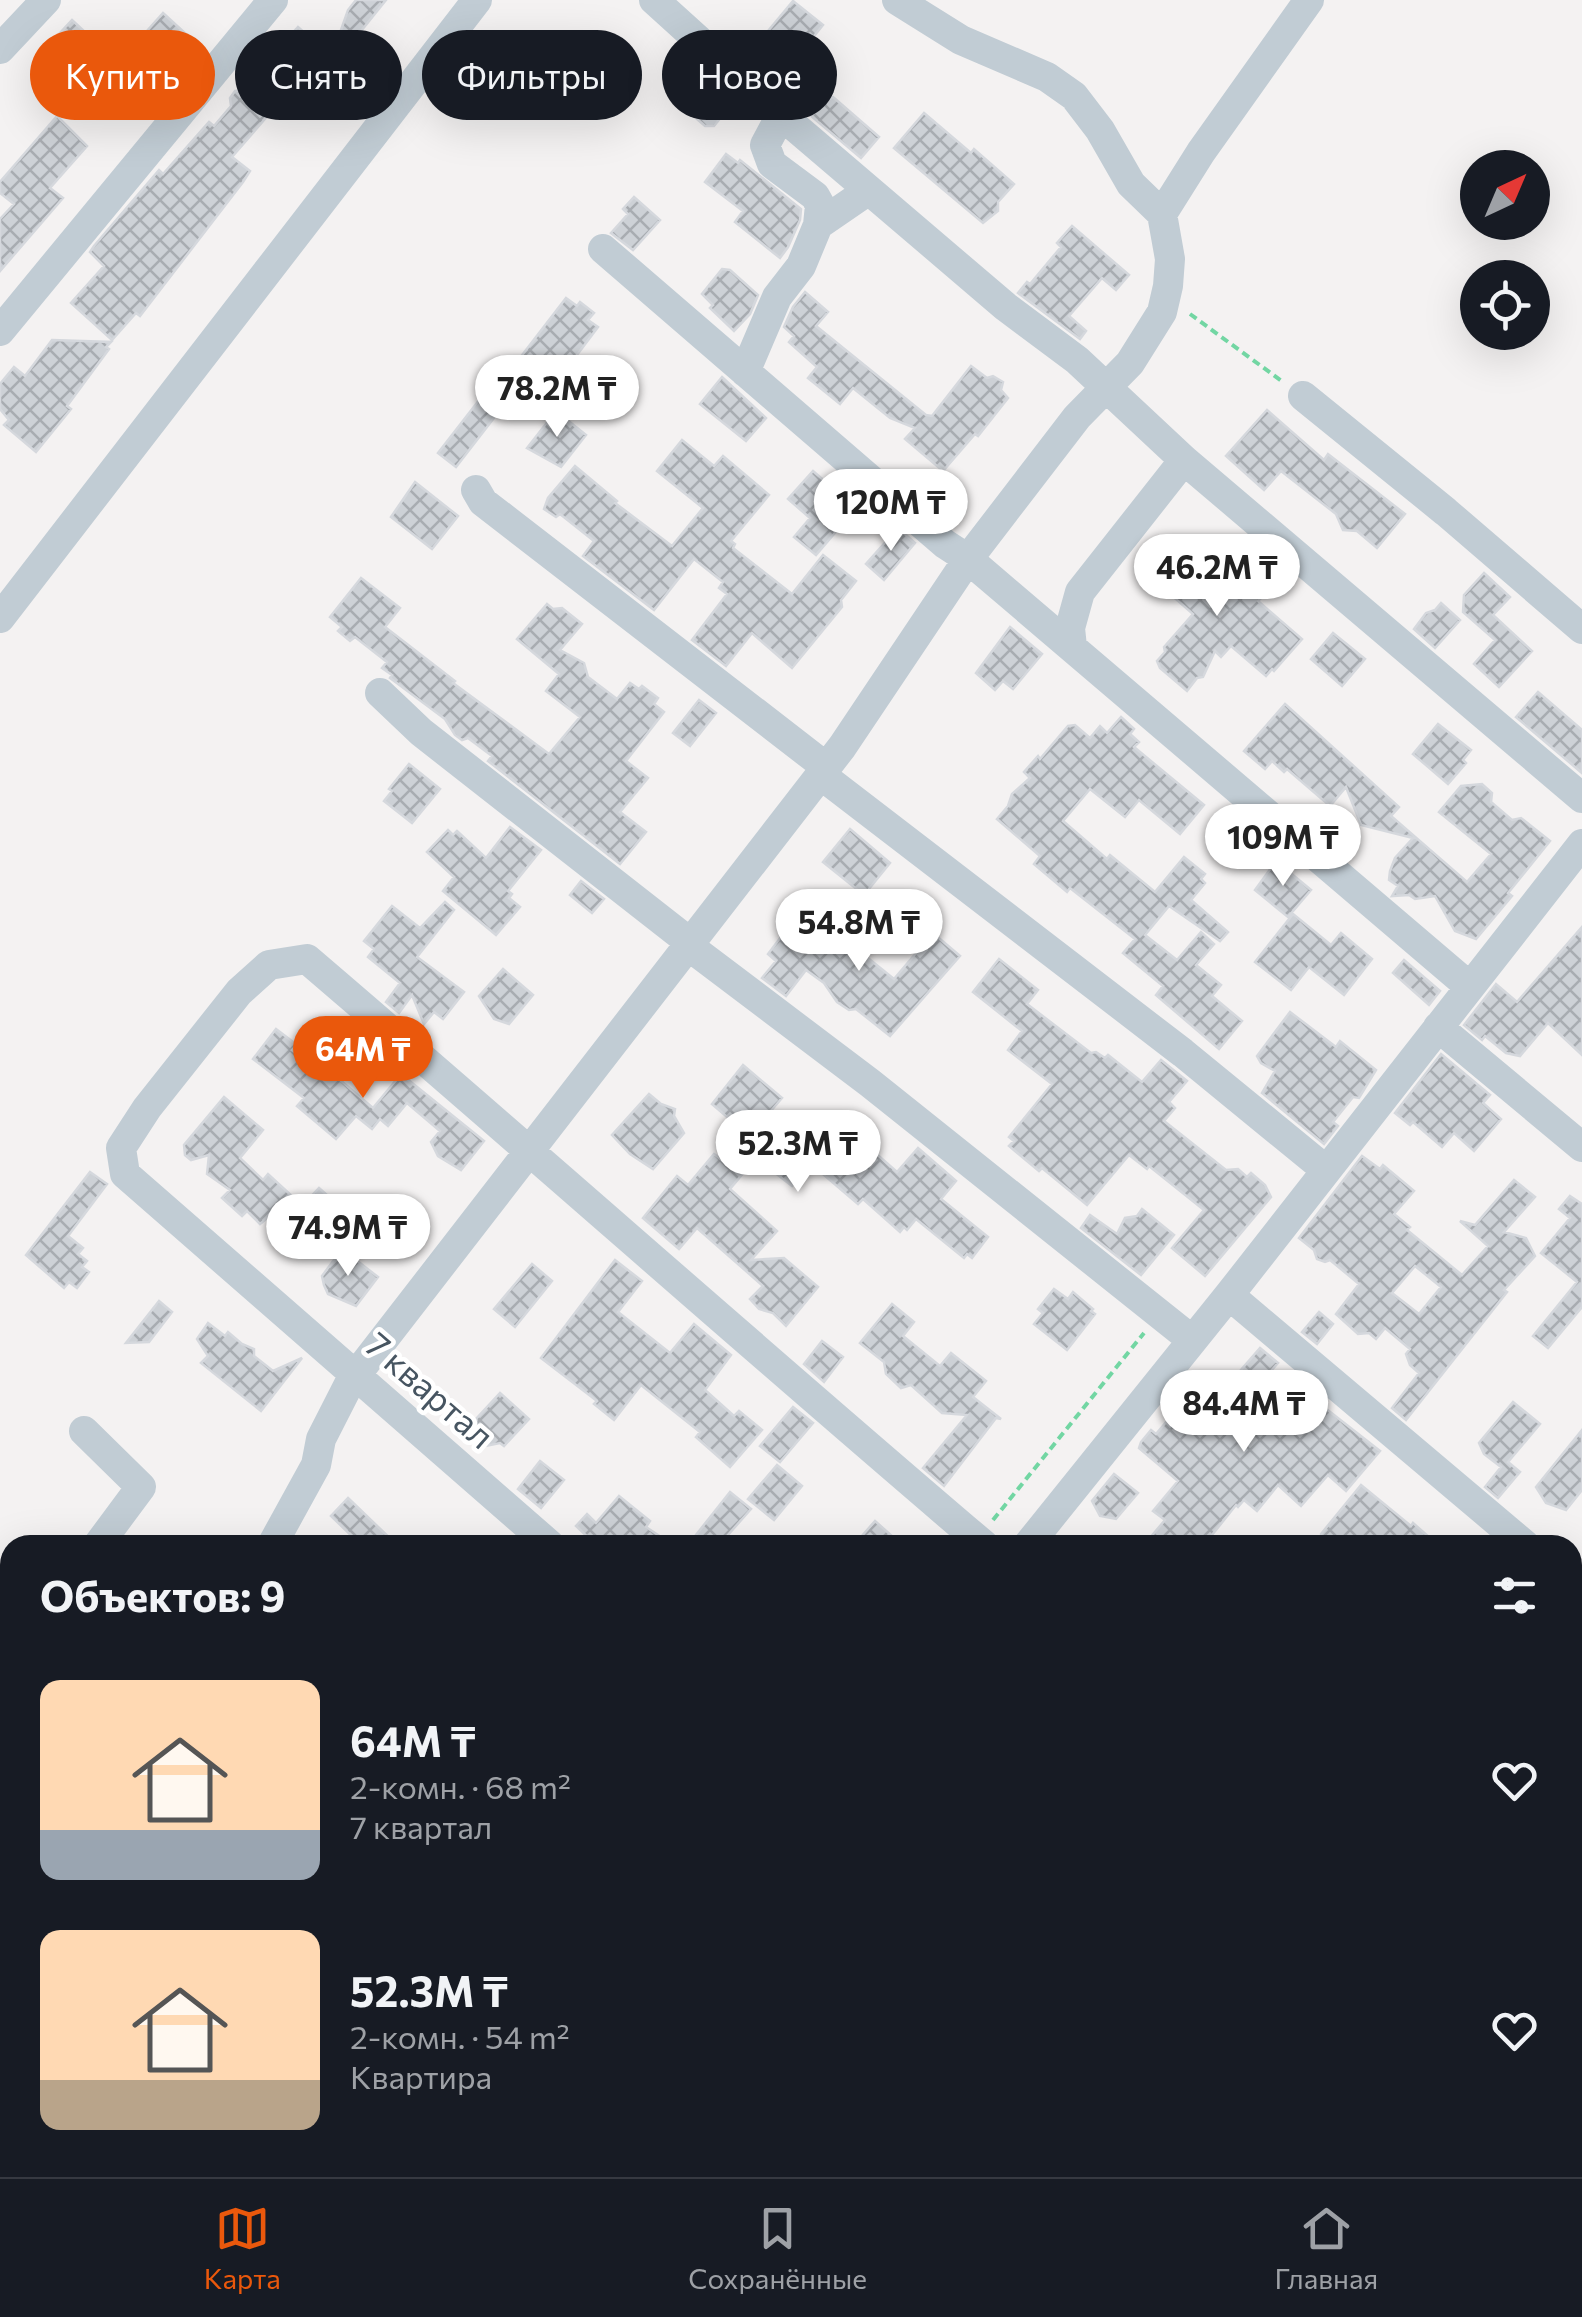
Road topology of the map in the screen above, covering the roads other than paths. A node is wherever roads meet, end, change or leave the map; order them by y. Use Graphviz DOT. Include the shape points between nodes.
graph roads {
  1 [pos="46,0"];
  2 [pos="273,0"];
  3 [pos="477,0"];
  4 [pos="654,0"];
  5 [pos="897,0"];
  6 [pos="1310,0"];
  7 [pos="687,30"];
  8 [pos="0,49"];
  9 [pos="778,120"];
  10 [pos="787,120"];
  11 [pos="869,190"];
  12 [pos="1162,214"];
  13 [pos="818,225"];
  14 [pos="603,249"];
  15 [pos="0,331"];
  16 [pos="745,372"];
  17 [pos="1106,388"];
  18 [pos="1303,396"];
  19 [pos="1184,460"];
  20 [pos="476,490"];
  21 [pos="968,559"];
  22 [pos="0,618"];
  23 [pos="1582,630"];
  24 [pos="1072,647"];
  25 [pos="380,692"];
  26 [pos="824,771"];
  27 [pos="1582,798"];
  28 [pos="1582,844"];
  29 [pos="691,945"];
  30 [pos="1470,987"];
  31 [pos="1438,1026"];
  32 [pos="1582,1146"];
  33 [pos="531,1151"];
  34 [pos="1326,1170"];
  35 [pos="1229,1295"];
  36 [pos="1192,1340"];
  37 [pos="358,1374"];
  38 [pos="84,1431"];
  39 [pos="107,1535"];
  40 [pos="278,1535"];
  41 [pos="539,1535"];
  42 [pos="972,1535"];
  43 [pos="1041,1535"];
  44 [pos="1513,1535"];
  1 -- 8 [label="street"];
  2 -- 15 [label="street"];
  3 -- 22 [label="street"];
  4 -- 7 [label="street"];
  5 -- 12 [label="street" via="1074,96 1131,184"];
  6 -- 12 [label="street"];
  9 -- 13 [label="street" via="765,145 772,164 816,196"];
  10 -- 11 [label="street"];
  11 -- 13 [label="street"];
  11 -- 17 [label="street"];
  12 -- 17 [label="street" via="1170,259 1162,312"];
  13 -- 16 [label="street"];
  14 -- 16 [label="street"];
  16 -- 21 [label="street"];
  17 -- 19 [label="street"];
  17 -- 21 [label="street"];
  18 -- 23 [label="street"];
  19 -- 24 [label="street" via="1080,592"];
  19 -- 27 [label="street"];
  20 -- 26 [label="street"];
  21 -- 24 [label="street"];
  21 -- 26 [label="street"];
  24 -- 30 [label="street"];
  25 -- 29 [label="street" via="421,732"];
  26 -- 29 [label="street"];
  26 -- 34 [label="street"];
  28 -- 30 [label="street"];
  29 -- 33 [label="street"];
  29 -- 36 [label="street"];
  30 -- 31 [label="street"];
  31 -- 32 [label="street"];
  31 -- 34 [label="street"];
  33 -- 37 [label="street"];
  33 -- 37 [label="street, 7 квартал" via="307,960 268,964 147,1108 121,1148 126,1174"];
  33 -- 42 [label="street"];
  34 -- 35 [label="street"];
  35 -- 36 [label="street"];
  35 -- 44 [label="street"];
  36 -- 43 [label="street"];
  37 -- 40 [label="street"];
  37 -- 41 [label="street, 7 квартал"];
  38 -- 39 [label="street" via="141,1486"];
}
